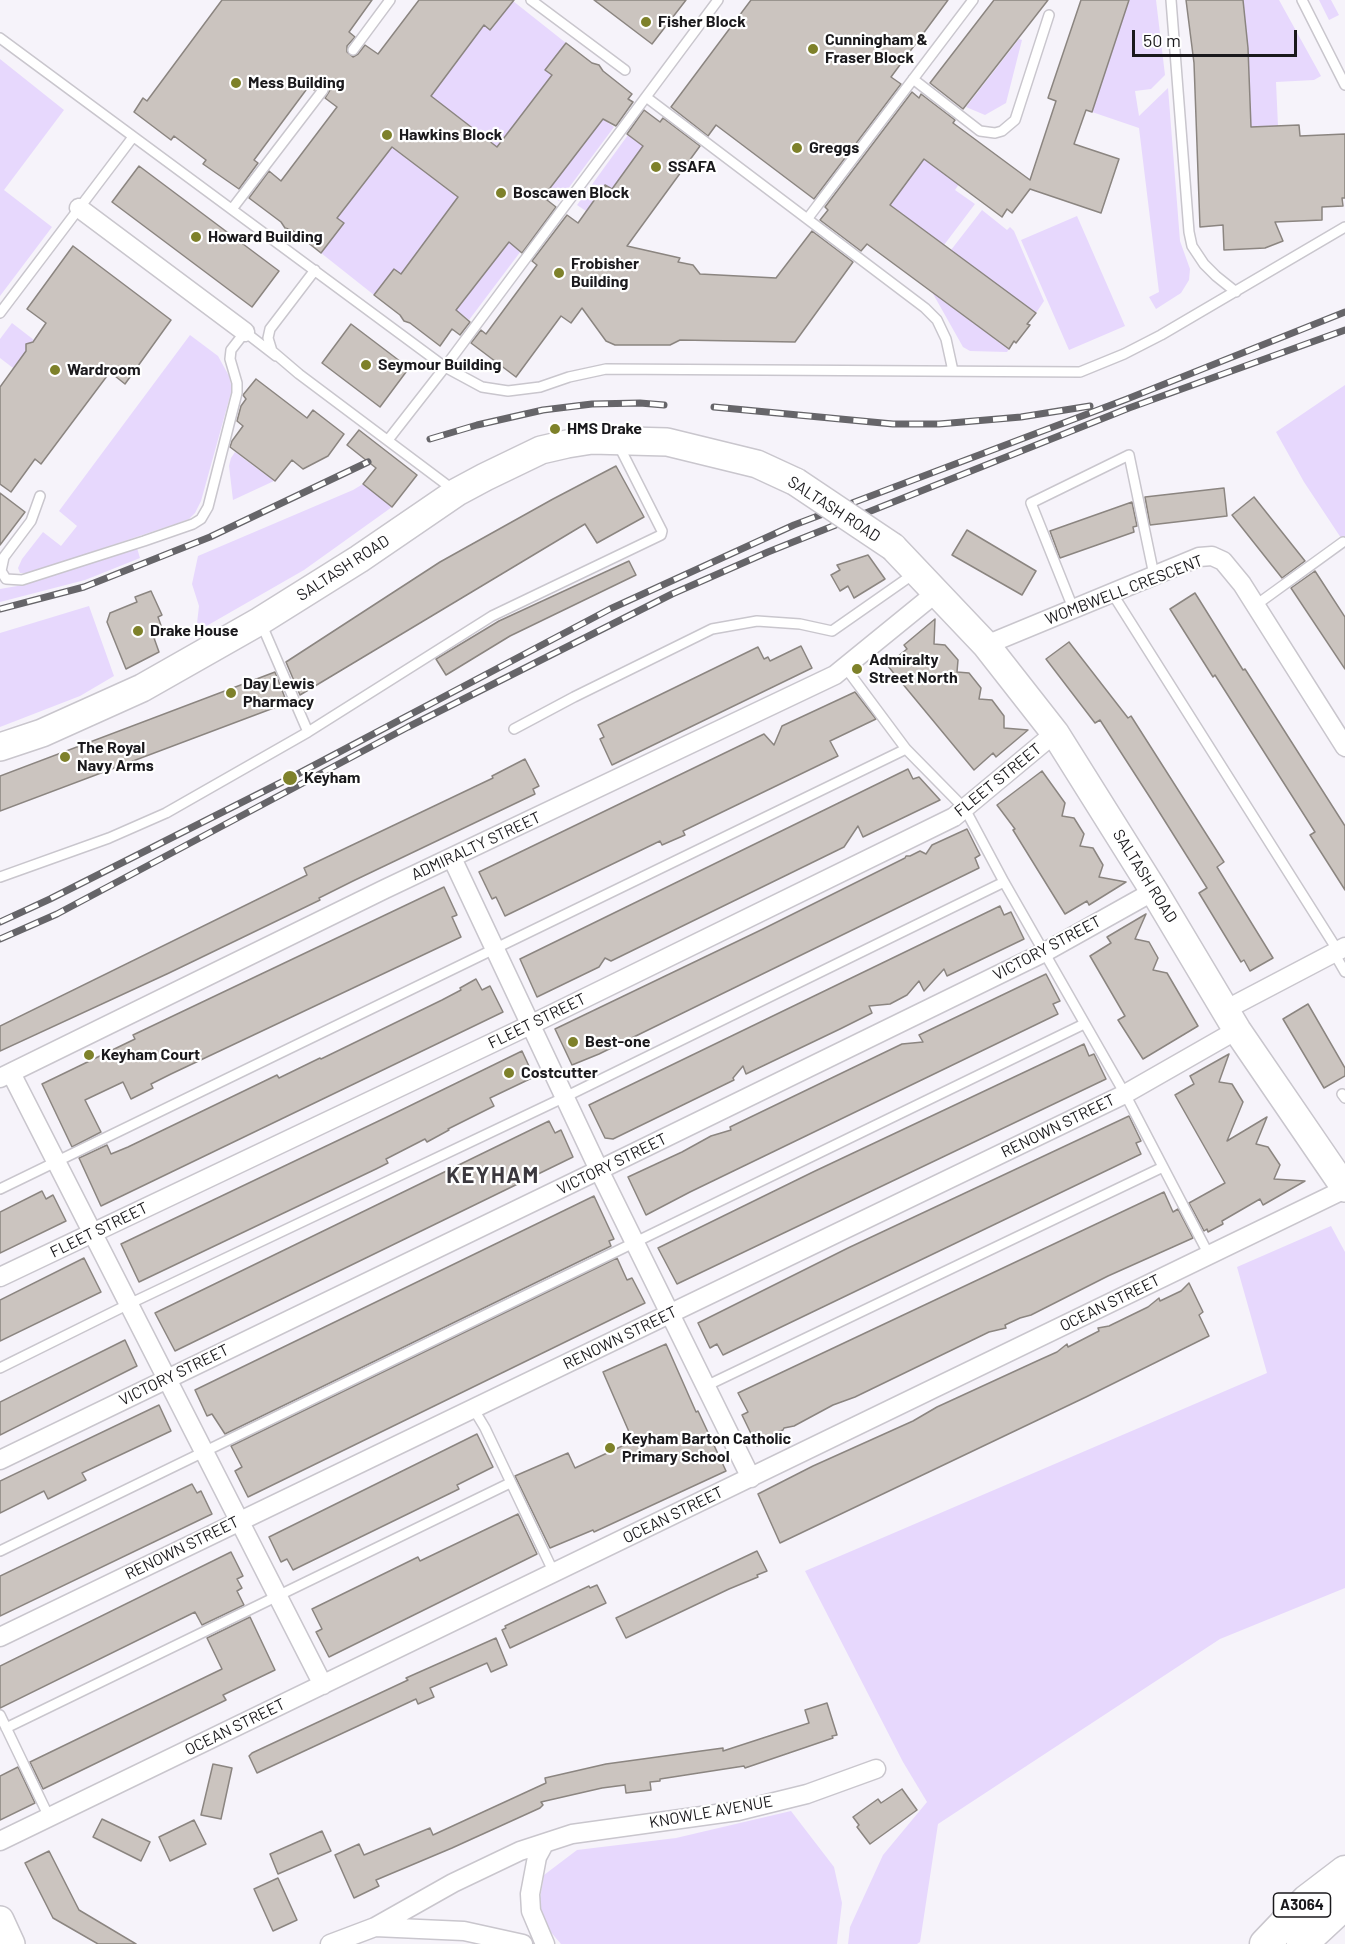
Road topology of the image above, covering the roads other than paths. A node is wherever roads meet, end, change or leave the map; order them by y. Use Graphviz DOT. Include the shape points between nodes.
graph roads {
  1 [pos="390,0"];
  2 [pos="531,0"];
  3 [pos="718,0"];
  4 [pos="974,0"];
  5 [pos="1171,0"];
  6 [pos="1302,0"];
  7 [pos="1049,15"];
  8 [pos="0,38"];
  9 [pos="352,50"];
  10 [pos="625,70"];
  11 [pos="913,79"];
  12 [pos="1345,85"];
  13 [pos="322,90"];
  14 [pos="646,97"];
  15 [pos="133,136"];
  16 [pos="79,208"];
  17 [pos="232,209"];
  18 [pos="808,218"];
  19 [pos="1345,227"];
  20 [pos="315,270"];
  21 [pos="1236,292"];
  22 [pos="0,313"];
  23 [pos="245,332"];
  24 [pos="276,356"];
  25 [pos="445,367"];
  26 [pos="952,371"];
  27 [pos="388,440"];
  28 [pos="615,440"];
  29 [pos="457,492"];
  30 [pos="40,496"];
  31 [pos="1343,542"];
  32 [pos="916,572"];
  33 [pos="1154,575"];
  34 [pos="937,592"];
  35 [pos="1112,592"];
  36 [pos="1256,605"];
  37 [pos="1073,608"];
  38 [pos="260,621"];
  39 [pos="986,645"];
  40 [pos="845,667"];
  41 [pos="514,729"];
  42 [pos="308,732"];
  43 [pos="1055,733"];
  44 [pos="0,747"];
  45 [pos="1345,747"];
  46 [pos="906,749"];
  47 [pos="965,809"];
  48 [pos="452,858"];
  49 [pos="0,877"];
  50 [pos="1004,882"];
  51 [pos="1154,891"];
  52 [pos="495,948"];
  53 [pos="1339,950"];
  54 [pos="1045,951"];
  55 [pos="1345,972"];
  56 [pos="1231,1020"];
  57 [pos="1084,1024"];
  58 [pos="530,1025"];
  59 [pos="5,1076"];
  60 [pos="1125,1094"];
  61 [pos="565,1097"];
  62 [pos="56,1162"];
  63 [pos="1163,1167"];
  64 [pos="599,1170"];
  65 [pos="1345,1188"];
  66 [pos="0,1189"];
  67 [pos="92,1233"];
  68 [pos="635,1243"];
  69 [pos="1209,1255"];
  70 [pos="0,1277"];
  71 [pos="129,1304"];
  72 [pos="670,1314"];
  73 [pos="0,1368"];
  74 [pos="168,1378"];
  75 [pos="706,1386"];
  76 [pos="473,1408"];
  77 [pos="205,1453"];
  78 [pos="0,1460"];
  79 [pos="751,1478"];
  80 [pos="510,1483"];
  81 [pos="239,1521"];
  82 [pos="0,1551"];
  83 [pos="554,1573"];
  84 [pos="278,1597"];
  85 [pos="0,1637"];
  86 [pos="323,1685"];
  87 [pos="0,1715"];
  88 [pos="6,1728"];
  89 [pos="876,1769"];
  90 [pos="50,1817"];
  91 [pos="0,1841"];
  92 [pos="544,1844"];
  93 [pos="1345,1871"];
  94 [pos="1345,1904"];
  95 [pos="0,1920"];
  96 [pos="375,1927"];
  97 [pos="11,1944"];
  98 [pos="330,1944"];
  99 [pos="524,1944"];
  100 [pos="545,1944"];
  101 [pos="1265,1944"];
  102 [pos="1302,1944"];
  1 -- 9 [label="lane"];
  2 -- 10 [label="lane"];
  3 -- 14 [label="lane"];
  4 -- 11 [label="lane"];
  5 -- 21 [label="lane" via="1192,246 1215,276"];
  6 -- 12 [label="lane"];
  7 -- 11 [label="lane" via="1015,120 1002,131 980,131"];
  8 -- 15 [label="lane"];
  11 -- 18 [label="lane"];
  13 -- 17 [label="lane"];
  14 -- 18 [label="lane"];
  14 -- 25 [label="lane"];
  15 -- 16 [label="lane"];
  15 -- 17 [label="lane"];
  16 -- 22 [label="lane"];
  16 -- 23 [label="street"];
  17 -- 20 [label="lane"];
  18 -- 26 [label="lane" via="937,320 946,339"];
  19 -- 21 [label="lane"];
  20 -- 24 [label="lane" via="270,329 269,342"];
  20 -- 25 [label="lane"];
  21 -- 26 [label="lane" via="1124,354 1080,372"];
  23 -- 24 [label="lane"];
  23 -- 30 [label="lane" via="230,354 237,393 208,507 201,519 188,527 22,580 6,579 1,571 4,557 31,521"];
  24 -- 27 [label="lane"];
  25 -- 26 [label="lane" via="482,387 508,391 540,387 606,369"];
  25 -- 27 [label="lane"];
  27 -- 29 [label="lane"];
  28 -- 29 [label="main road, SALTASH ROAD" via="541,450"];
  28 -- 32 [label="main road, SALTASH ROAD, bridge" via="667,442 757,464 796,482 893,547"];
  28 -- 42 [label="lane" via="662,535 492,616"];
  29 -- 38 [label="main road, SALTASH ROAD"];
  31 -- 36 [label="lane"];
  32 -- 34 [label="main road, SALTASH ROAD"];
  32 -- 41 [label="lane" via="832,631 757,621 712,629"];
  33 -- 35 [label="street, WOMBWELL CRESCENT"];
  33 -- 36 [label="street, WOMBWELL CRESCENT" via="1212,556 1223,561"];
  33 -- 37 [label="lane" via="1129,455 1031,502"];
  34 -- 39 [label="main road, SALTASH ROAD"];
  34 -- 40 [label="street, ADMIRALTY STREET"];
  35 -- 37 [label="street, WOMBWELL CRESCENT"];
  35 -- 53 [label="lane"];
  36 -- 45 [label="street, WOMBWELL CRESCENT"];
  37 -- 39 [label="street, WOMBWELL CRESCENT"];
  38 -- 42 [label="lane"];
  38 -- 44 [label="main road, SALTASH ROAD" via="142,688 42,734"];
  39 -- 43 [label="main road, SALTASH ROAD"];
  40 -- 46 [label="lane"];
  40 -- 48 [label="street, ADMIRALTY STREET"];
  42 -- 49 [label="lane" via="166,813"];
  43 -- 47 [label="street, FLEET STREET"];
  43 -- 51 [label="main road, SALTASH ROAD"];
  46 -- 47 [label="lane"];
  46 -- 52 [label="lane"];
  47 -- 50 [label="lane"];
  47 -- 58 [label="street, FLEET STREET"];
  48 -- 52 [label="street"];
  48 -- 59 [label="street, ADMIRALTY STREET"];
  50 -- 54 [label="lane"];
  50 -- 61 [label="lane"];
  51 -- 54 [label="street, VICTORY STREET"];
  51 -- 56 [label="main road, SALTASH ROAD"];
  52 -- 58 [label="street"];
  52 -- 62 [label="lane"];
  53 -- 55 [label="lane"];
  53 -- 56 [label="street"];
  54 -- 57 [label="lane"];
  54 -- 64 [label="street, VICTORY STREET"];
  56 -- 60 [label="street, RENOWN STREET"];
  56 -- 65 [label="main road, SALTASH ROAD"];
  57 -- 60 [label="lane"];
  57 -- 68 [label="lane"];
  58 -- 61 [label="street"];
  58 -- 67 [label="street, FLEET STREET"];
  59 -- 62 [label="street"];
  60 -- 63 [label="lane"];
  60 -- 72 [label="street, RENOWN STREET"];
  61 -- 64 [label="street"];
  61 -- 71 [label="lane"];
  62 -- 66 [label="lane"];
  62 -- 67 [label="street"];
  63 -- 69 [label="lane"];
  63 -- 75 [label="lane"];
  64 -- 68 [label="street"];
  64 -- 74 [label="street, VICTORY STREET"];
  65 -- 69 [label="street, OCEAN STREET"];
  67 -- 70 [label="street, FLEET STREET"];
  67 -- 71 [label="street"];
  68 -- 72 [label="street"];
  68 -- 77 [label="lane"];
  69 -- 79 [label="street, OCEAN STREET"];
  71 -- 73 [label="lane"];
  71 -- 74 [label="street"];
  72 -- 75 [label="street"];
  72 -- 76 [label="street, RENOWN STREET"];
  74 -- 77 [label="street"];
  74 -- 78 [label="street, VICTORY STREET"];
  75 -- 79 [label="street"];
  76 -- 80 [label="lane"];
  76 -- 81 [label="street, RENOWN STREET"];
  77 -- 81 [label="street"];
  77 -- 82 [label="lane"];
  79 -- 83 [label="street, OCEAN STREET"];
  80 -- 83 [label="lane"];
  80 -- 84 [label="lane"];
  81 -- 84 [label="street"];
  81 -- 85 [label="street, RENOWN STREET"];
  83 -- 86 [label="street, OCEAN STREET"];
  84 -- 86 [label="street"];
  84 -- 88 [label="lane"];
  86 -- 90 [label="street, OCEAN STREET"];
  87 -- 88 [label="lane"];
  88 -- 90 [label="lane"];
  89 -- 92 [label="street, KNOWLE AVENUE" via="807,1794 738,1811 572,1834"];
  90 -- 91 [label="street, OCEAN STREET"];
  92 -- 96 [label="street, KNOWLE AVENUE" via="520,1851 453,1883"];
  92 -- 100 [label="street" via="537,1857 530,1894 531,1911"];
  93 -- 101 [label="main road, A3064" via="1307,1900"];
  94 -- 102 [label="main road, A3064"];
  95 -- 97 [label="main road"];
  96 -- 98 [label="street"];
  96 -- 99 [label="street" via="464,1931"];
}
